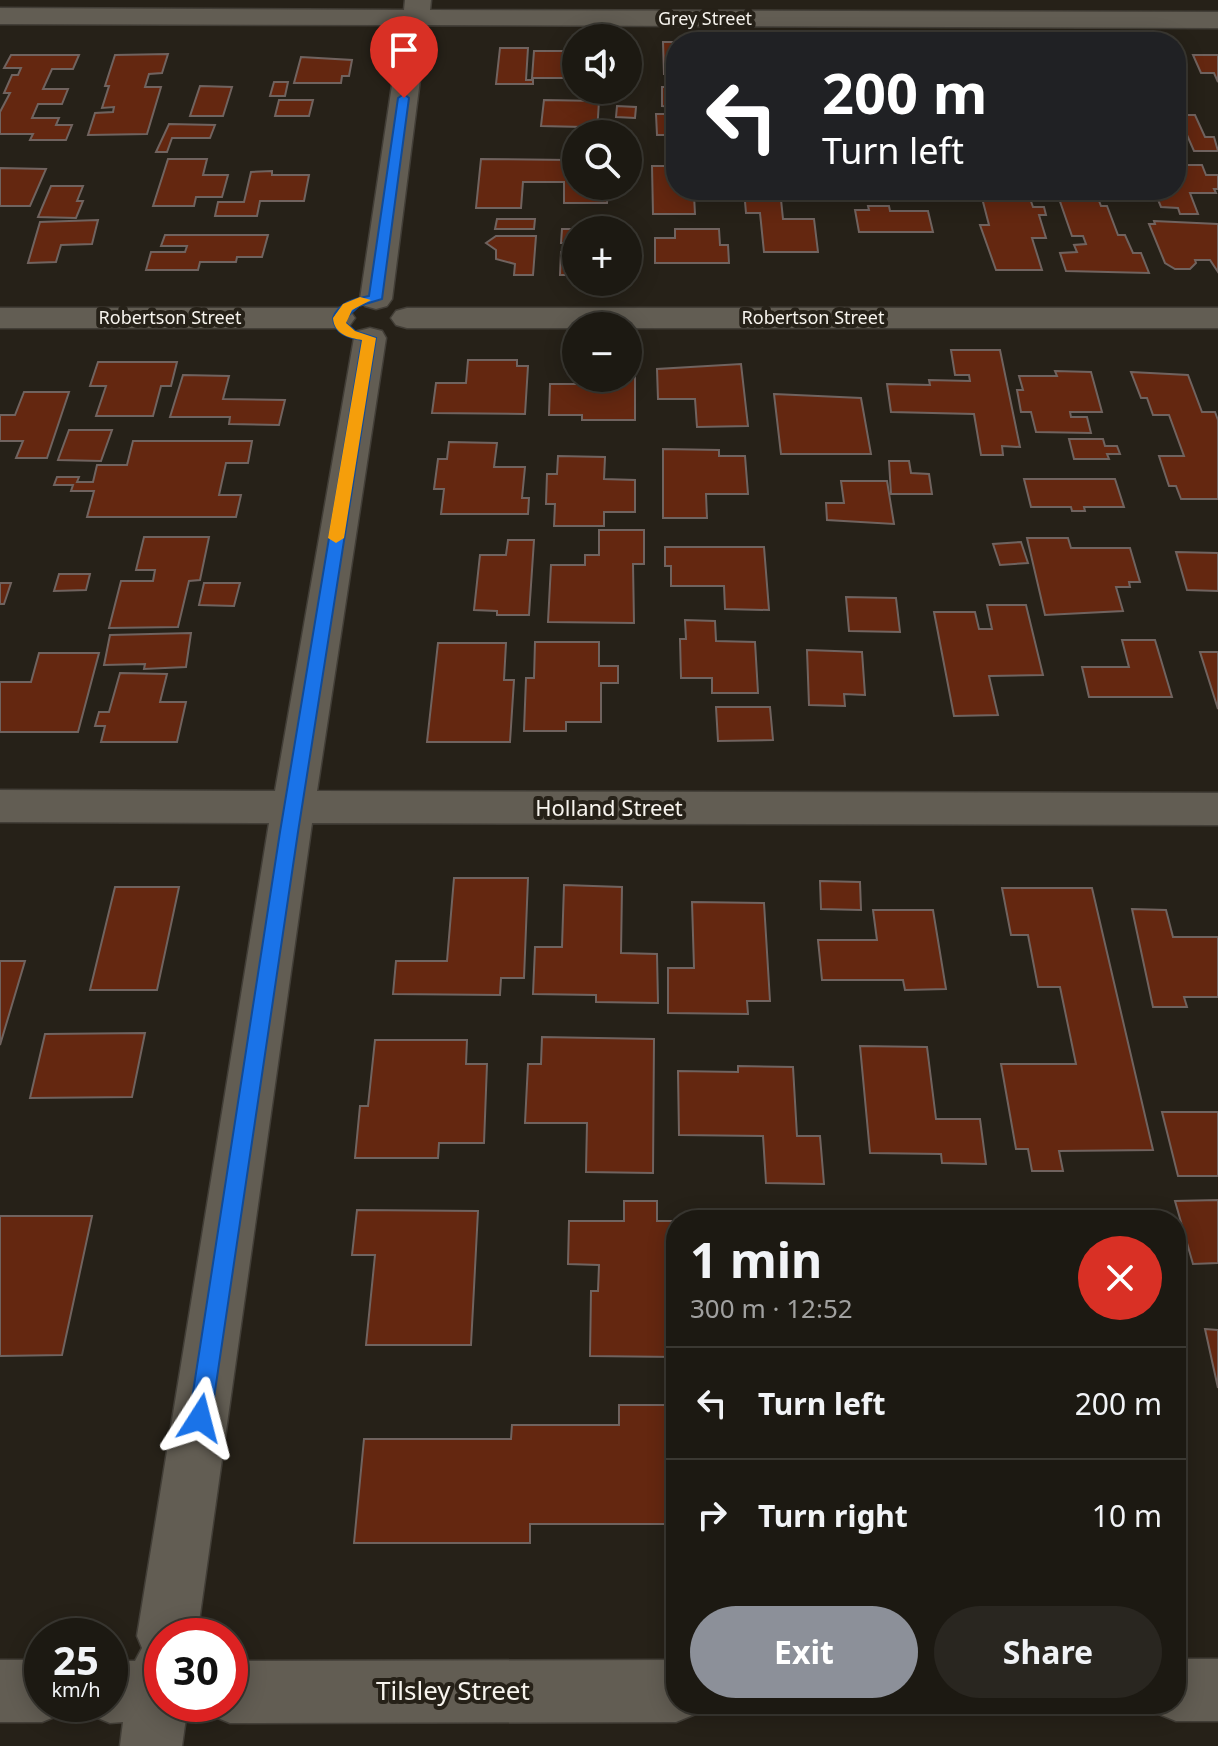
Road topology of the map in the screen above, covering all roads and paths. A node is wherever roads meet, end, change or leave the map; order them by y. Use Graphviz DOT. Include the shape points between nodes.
graph roads {
  1 [pos="417,9"];
  2 [pos="0,16"];
  3 [pos="1218,20"];
  4 [pos="0,318"];
  5 [pos="373,318"];
  6 [pos="1218,318"];
  7 [pos="0,806"];
  8 [pos="293,807"];
  9 [pos="1218,809"];
  10 [pos="163,1618"];
  11 [pos="1186,1690"];
  12 [pos="1218,1690"];
  13 [pos="0,1691"];
  14 [pos="24,1691"];
  15 [pos="666,1691"];
  16 [pos="248,1692"];
  1 -- 2 [label="street, Grey Street"];
  1 -- 3 [label="street, Grey Street"];
  1 -- 5 [label="street"];
  4 -- 5 [label="street, Robertson Street"];
  5 -- 6 [label="street, Robertson Street"];
  5 -- 8 [label="street"];
  7 -- 8 [label="street, Holland Street"];
  8 -- 9 [label="street, Holland Street"];
  8 -- 10 [label="street"];
  11 -- 12 [label="street"];
  13 -- 14 [label="street"];
  15 -- 16 [label="street, Tilsley Street"];
}
